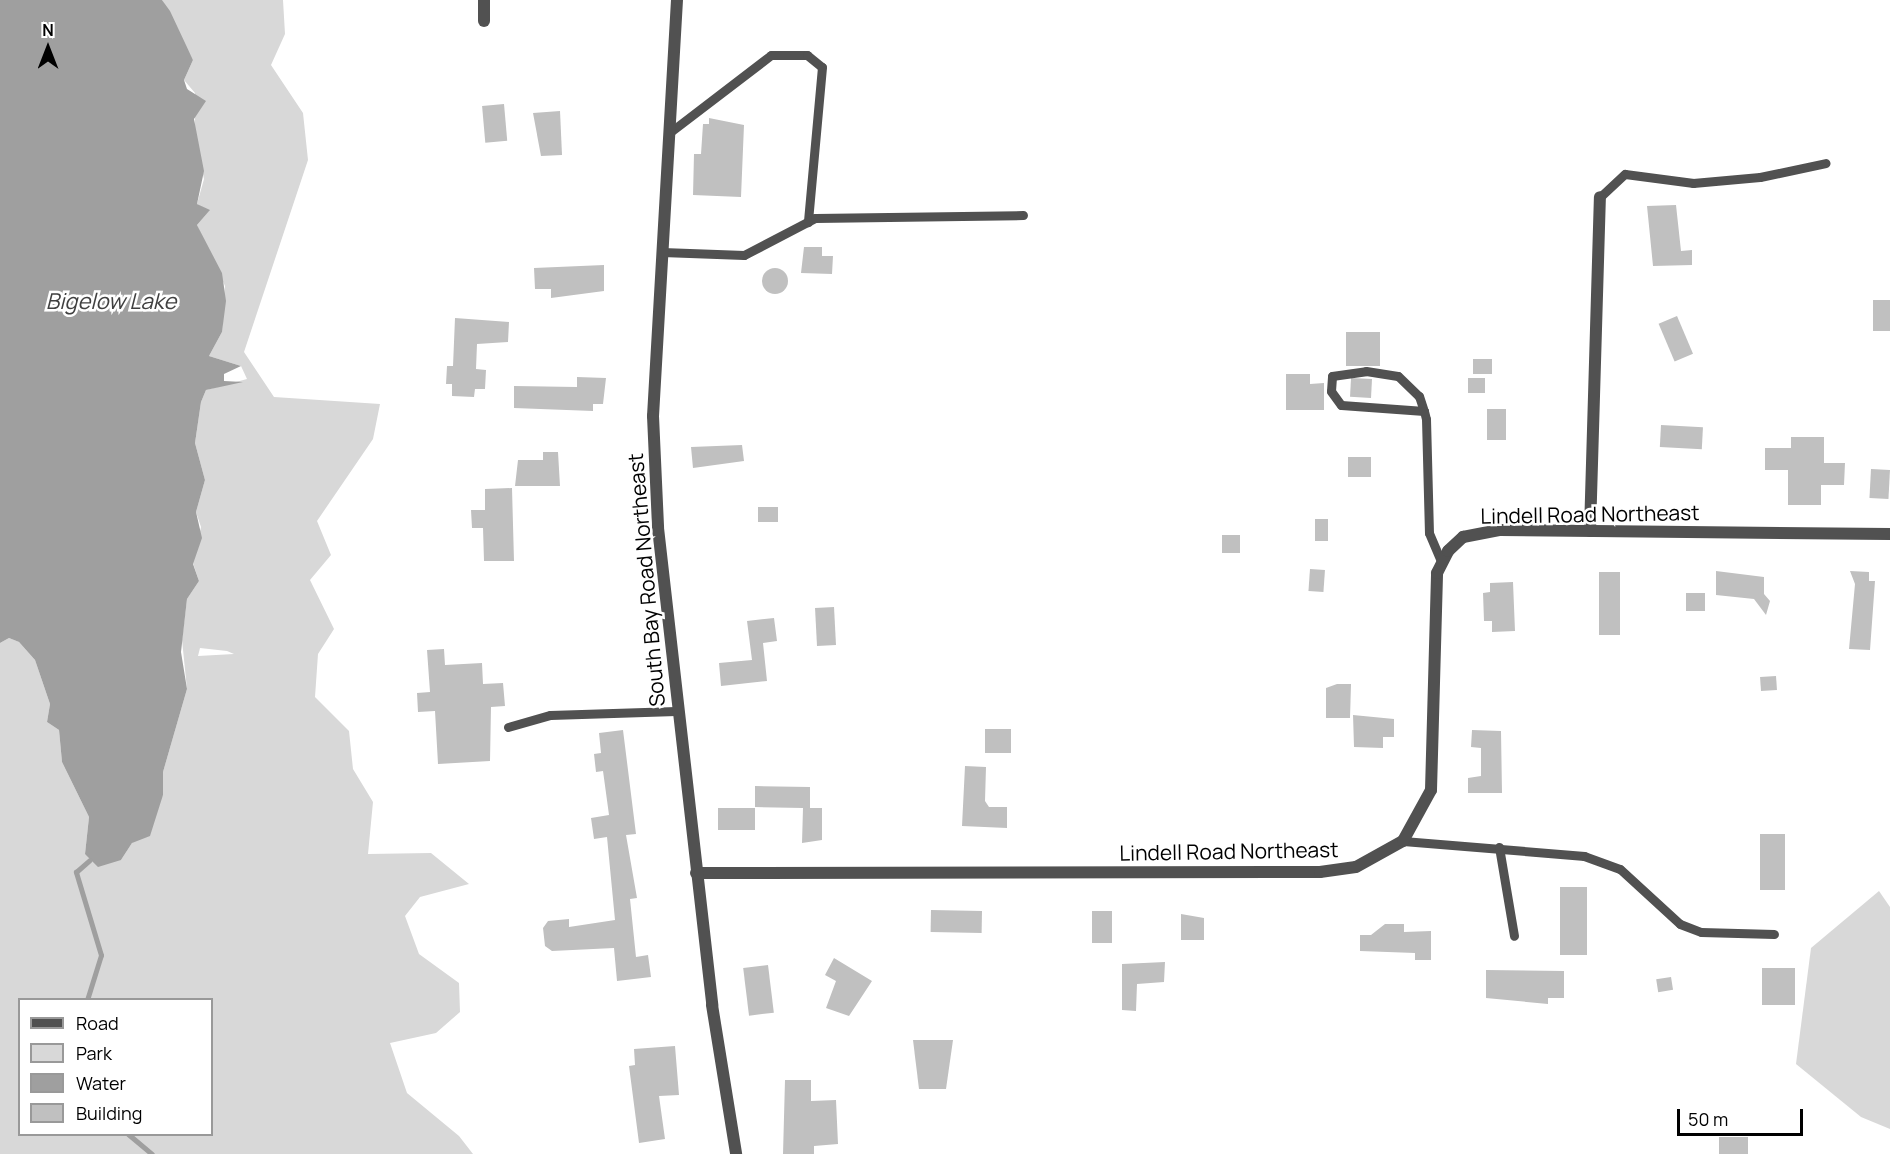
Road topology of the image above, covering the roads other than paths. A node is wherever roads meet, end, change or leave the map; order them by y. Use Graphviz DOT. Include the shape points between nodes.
graph roads {
  1 [pos="484,0"];
  2 [pos="677,0"];
  3 [pos="484,21"];
  4 [pos="669,133"];
  5 [pos="1826,163"];
  6 [pos="1600,197"];
  7 [pos="1023,215"];
  8 [pos="808,222"];
  9 [pos="662,252"];
  10 [pos="1424,411"];
  11 [pos="1590,531"];
  12 [pos="1890,534"];
  13 [pos="1441,561"];
  14 [pos="676,711"];
  15 [pos="508,727"];
  16 [pos="1403,841"];
  17 [pos="1499,847"];
  18 [pos="696,873"];
  19 [pos="1773,934"];
  20 [pos="1514,936"];
  21 [pos="736,1154"];
  1 -- 3 [label="street"];
  2 -- 4 [label="street, South Bay Road Northeast"];
  4 -- 8 [label="lane" via="771,55 807,55 822,67"];
  4 -- 9 [label="street, South Bay Road Northeast"];
  5 -- 6 [label="lane" via="1803,164 1760,177 1693,183 1625,174"];
  6 -- 11 [label="street"];
  7 -- 8 [label="lane"];
  8 -- 9 [label="lane" via="744,255"];
  9 -- 14 [label="street, South Bay Road Northeast" via="653,416"];
  10 -- 10 [label="lane" via="1419,396 1398,376 1366,371 1332,376 1331,391 1341,405"];
  10 -- 13 [label="lane" via="1429,533"];
  11 -- 12 [label="street, Lindell Road Northeast"];
  11 -- 13 [label="street, Lindell Road Northeast" via="1480,531 1455,543"];
  13 -- 16 [label="street, Lindell Road Northeast" via="1436,587 1435,776 1421,815"];
  14 -- 15 [label="lane" via="550,715"];
  14 -- 18 [label="street, South Bay Road Northeast"];
  16 -- 17 [label="lane"];
  16 -- 18 [label="street, Lindell Road Northeast" via="1356,867 1320,872"];
  17 -- 19 [label="lane" via="1584,856 1611,865 1646,890 1680,924 1701,932"];
  17 -- 20 [label="lane"];
  18 -- 21 [label="street, South Bay Road Northeast"];
}
